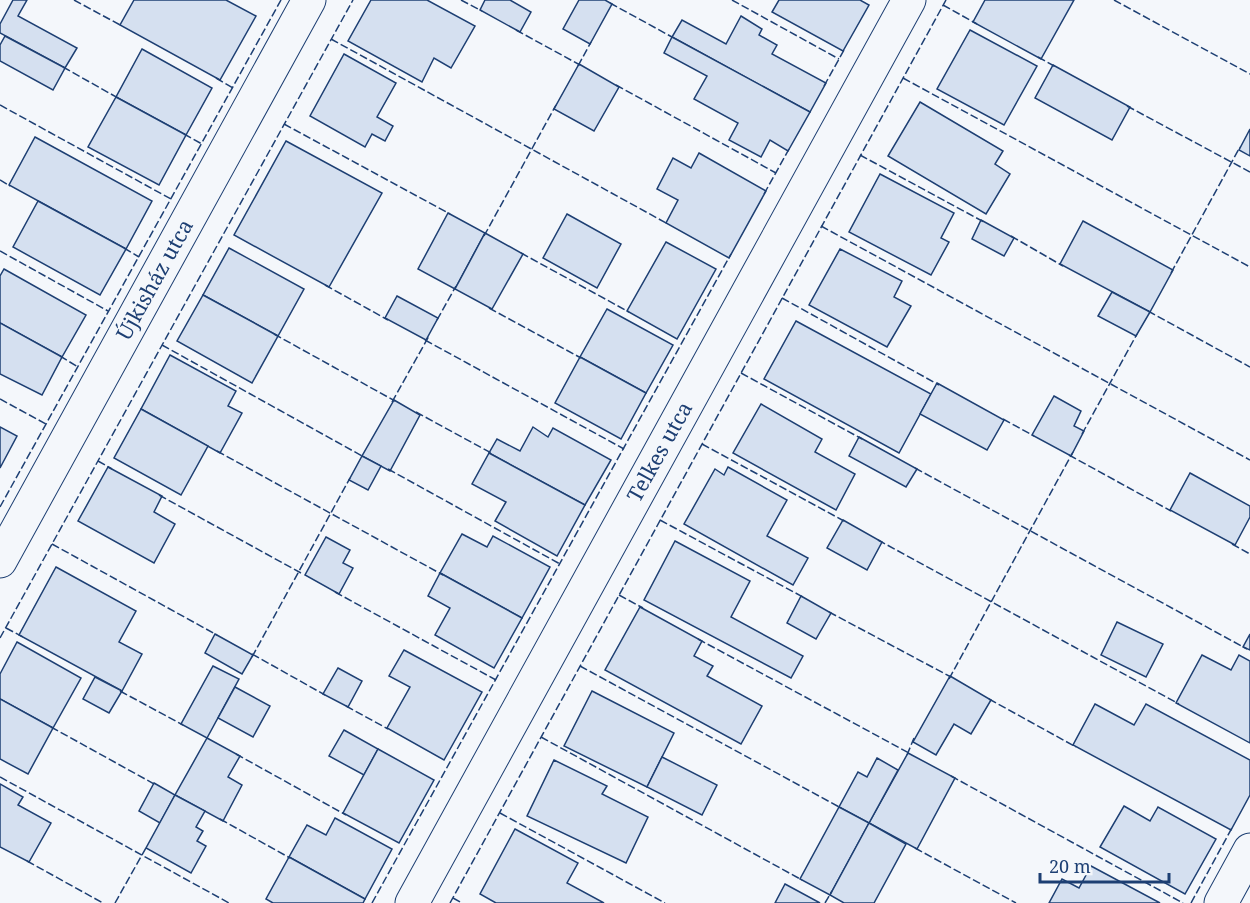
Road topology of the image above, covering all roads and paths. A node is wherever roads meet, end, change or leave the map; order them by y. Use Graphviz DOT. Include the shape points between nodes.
graph roads {
  1 [pos="309,0"];
  2 [pos="909,0"];
  3 [pos="0,561"];
  4 [pos="1250,850"];
  5 [pos="412,903"];
  6 [pos="1221,903"];
  1 -- 3 [label="street, Újkisház utca"];
  2 -- 5 [label="street, Telkes utca"];
  4 -- 6 [label="street"];
}
